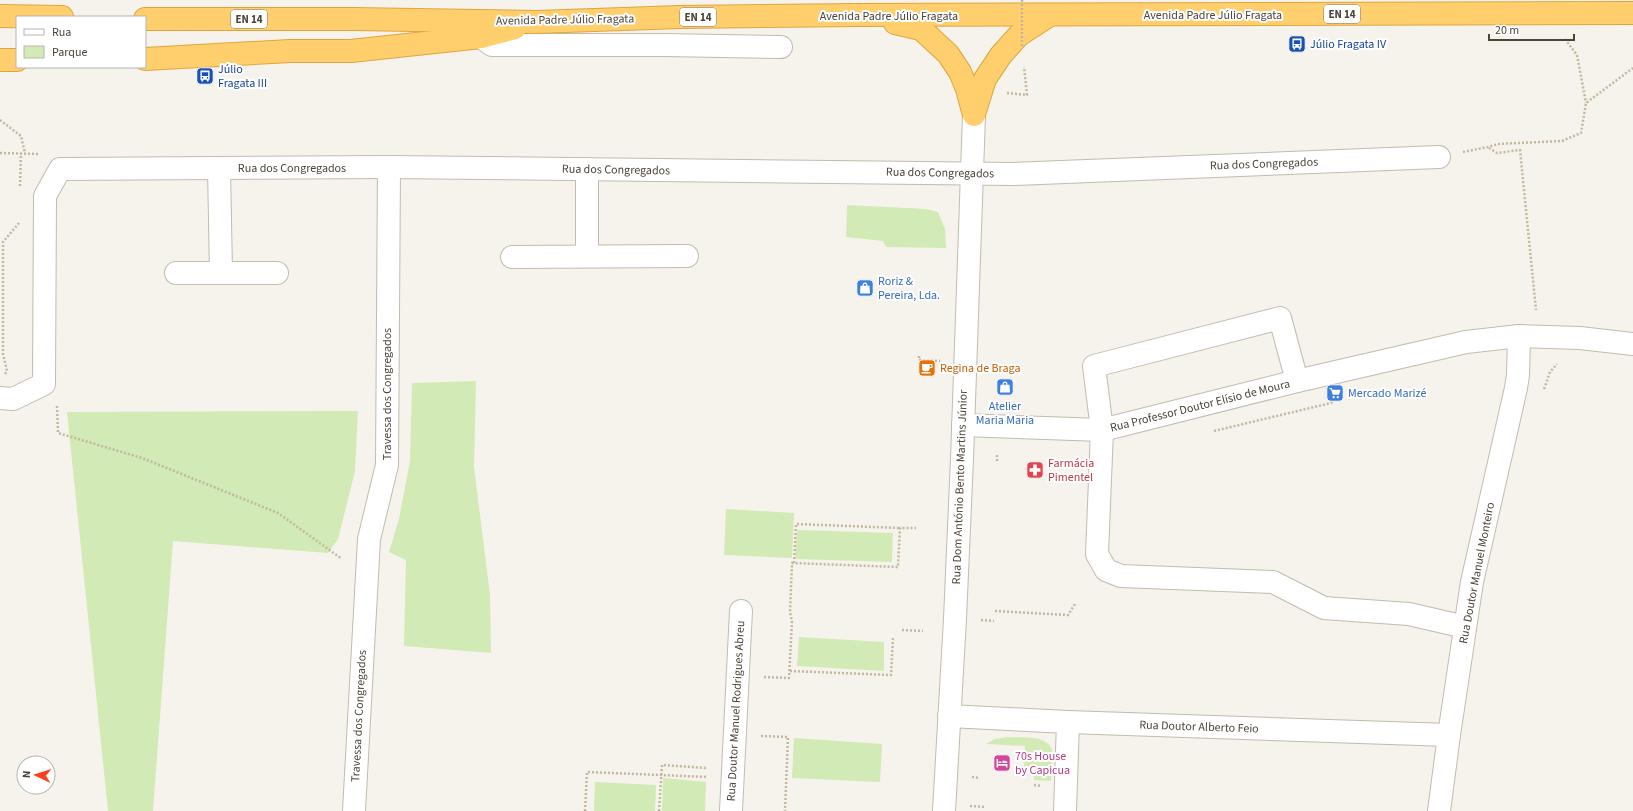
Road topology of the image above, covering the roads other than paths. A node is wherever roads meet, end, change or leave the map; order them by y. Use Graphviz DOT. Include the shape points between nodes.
graph roads {
  1 [pos="1633,13"];
  2 [pos="858,15"];
  3 [pos="1050,15"];
  4 [pos="0,16"];
  5 [pos="16,16"];
  6 [pos="146,18"];
  7 [pos="537,22"];
  8 [pos="481,37"];
  9 [pos="781,47"];
  10 [pos="146,59"];
  11 [pos="0,60"];
  12 [pos="16,60"];
  13 [pos="974,115"];
  14 [pos="1439,157"];
  15 [pos="389,167"];
  16 [pos="219,168"];
  17 [pos="587,169"];
  18 [pos="972,173"];
  19 [pos="587,256"];
  20 [pos="687,256"];
  21 [pos="512,257"];
  22 [pos="176,273"];
  23 [pos="221,273"];
  24 [pos="277,274"];
  25 [pos="1518,336"];
  26 [pos="1633,344"];
  27 [pos="1297,381"];
  28 [pos="7,398"];
  29 [pos="963,425"];
  30 [pos="1102,430"];
  31 [pos="742,611"];
  32 [pos="1465,627"];
  33 [pos="949,716"];
  34 [pos="1068,722"];
  35 [pos="1449,736"];
  36 [pos="354,811"];
  37 [pos="730,811"];
  38 [pos="944,811"];
  39 [pos="1065,811"];
  40 [pos="1439,811"];
  1 -- 3 [label="highway, Avenida Padre Júlio Fragata / EN 14"];
  2 -- 3 [label="highway, Avenida Padre Júlio Fragata / EN 14"];
  2 -- 7 [label="highway, Avenida Padre Júlio Fragata / EN 14"];
  2 -- 13 [label="highway" via="921,29 948,54 960,72"];
  3 -- 13 [label="highway" via="1019,35 1001,55 985,79"];
  4 -- 5 [label="highway"];
  6 -- 7 [label="highway, Avenida Padre Júlio Fragata / EN 14" via="353,18"];
  7 -- 8 [label="highway"];
  8 -- 9 [label="street" via="492,45"];
  8 -- 10 [label="highway" via="351,51 290,51"];
  11 -- 12 [label="highway"];
  13 -- 18 [label="street, Rua Dom António Bento Martins Júnior"];
  14 -- 18 [label="street, Rua dos Congregados" via="1013,174"];
  15 -- 16 [label="street, Rua dos Congregados"];
  15 -- 17 [label="street, Rua dos Congregados"];
  15 -- 36 [label="street, Travessa dos Congregados" via="387,465 370,539"];
  16 -- 23 [label="street"];
  16 -- 28 [label="street, Rua dos Congregados" via="60,169 45,196 44,384"];
  17 -- 18 [label="street, Rua dos Congregados"];
  17 -- 19 [label="street"];
  18 -- 29 [label="street, Rua Dom António Bento Martins Júnior"];
  19 -- 20 [label="street"];
  19 -- 21 [label="street"];
  22 -- 23 [label="street"];
  23 -- 24 [label="street"];
  25 -- 26 [label="street, Rua Professor Doutor Elísio de Moura" via="1580,338"];
  25 -- 27 [label="street, Rua Professor Doutor Elísio de Moura" via="1466,342"];
  25 -- 32 [label="street, Rua Doutor Manuel Monteiro" via="1516,388 1472,582"];
  27 -- 30 [label="street, Rua Professor Doutor Elísio de Moura"];
  27 -- 30 [label="street, Rua Professor Doutor Elísio de Moura" via="1280,318 1094,366"];
  29 -- 30 [label="street, Rua Professor Doutor Elísio de Moura"];
  29 -- 33 [label="street, Rua Dom António Bento Martins Júnior"];
  30 -- 32 [label="street" via="1097,554 1106,570 1121,576 1273,582 1324,608 1409,614"];
  31 -- 37 [label="street, Rua Doutor Manuel Rodrigues Abreu"];
  32 -- 35 [label="street, Rua Doutor Manuel Monteiro"];
  33 -- 34 [label="street, Rua Doutor Alberto Feio"];
  33 -- 38 [label="street, Rua Dom António Bento Martins Júnior"];
  34 -- 35 [label="street, Rua Doutor Alberto Feio"];
  34 -- 39 [label="street"];
  35 -- 40 [label="street, Rua Doutor Manuel Monteiro"];
}
